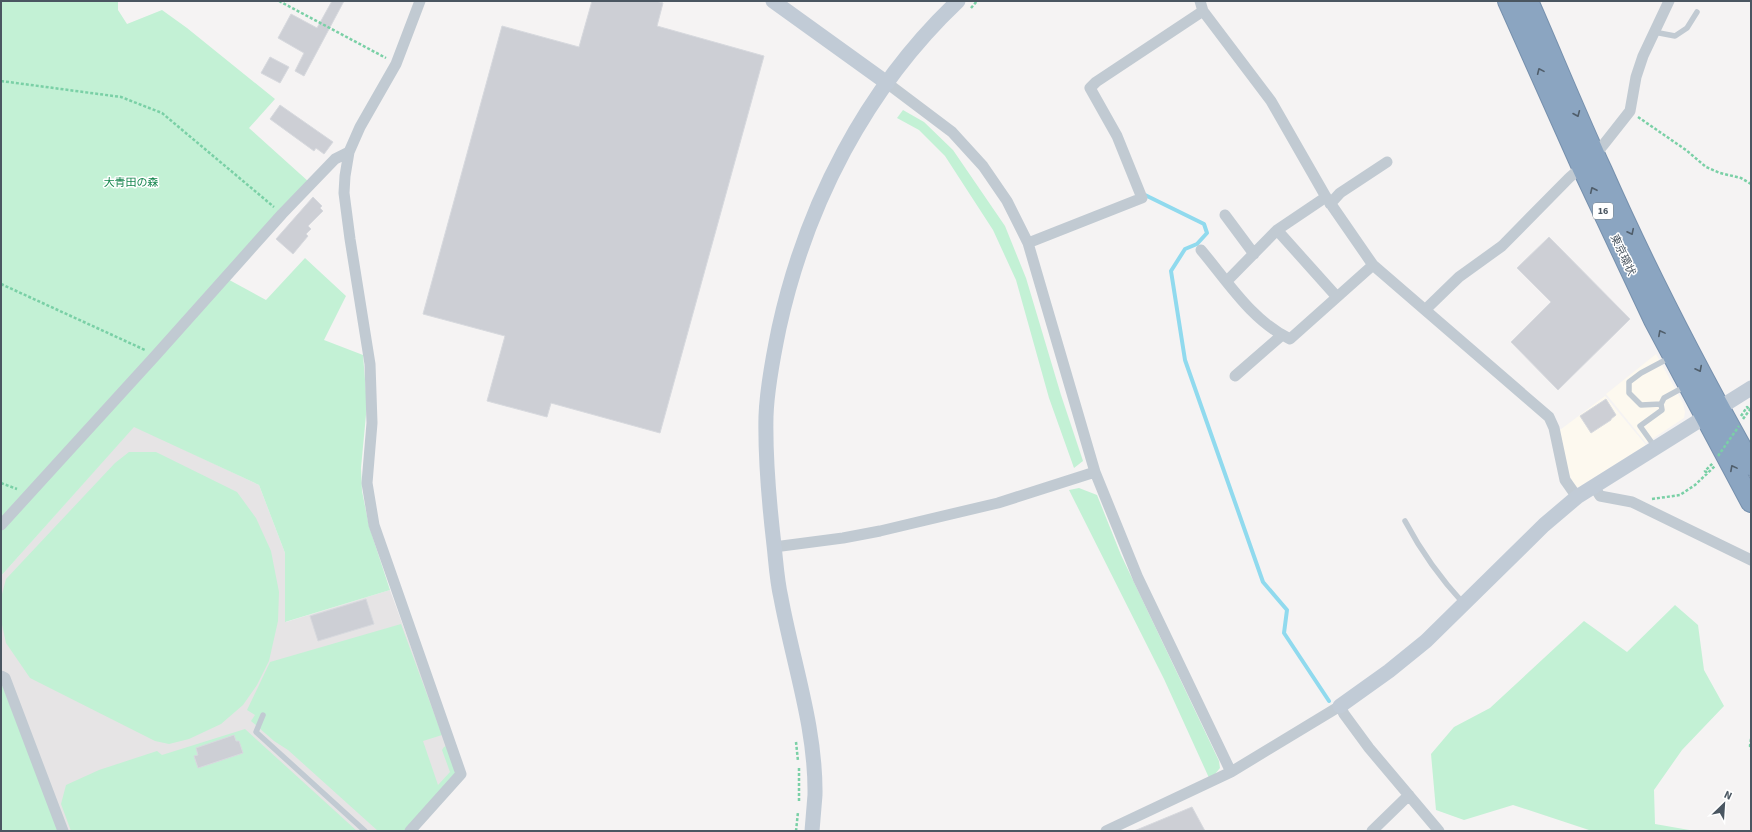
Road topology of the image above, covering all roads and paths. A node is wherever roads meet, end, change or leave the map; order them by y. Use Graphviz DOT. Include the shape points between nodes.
graph roads {
  1 [pos="279,1"];
  2 [pos="420,1"];
  3 [pos="773,1"];
  4 [pos="977,1"];
  5 [pos="1508,1"];
  6 [pos="1528,1"];
  7 [pos="1670,1"];
  8 [pos="963,6"];
  9 [pos="1202,6"];
  10 [pos="1697,12"];
  11 [pos="1654,32"];
  12 [pos="396,64"];
  13 [pos="1,81"];
  14 [pos="887,83"];
  15 [pos="1630,111"];
  16 [pos="349,152"];
  17 [pos="1588,161"];
  18 [pos="1387,162"];
  19 [pos="1751,184"];
  20 [pos="1328,200"];
  21 [pos="282,214"];
  22 [pos="1225,215"];
  23 [pos="1277,230"];
  24 [pos="1028,243"];
  25 [pos="1201,250"];
  26 [pos="1254,254"];
  27 [pos="1373,265"];
  28 [pos="1228,281"];
  29 [pos="1,284"];
  30 [pos="1337,297"];
  31 [pos="1425,310"];
  32 [pos="1282,335"];
  33 [pos="156,355"];
  34 [pos="1673,356"];
  35 [pos="1235,376"];
  36 [pos="1688,385"];
  37 [pos="1751,388"];
  38 [pos="1661,404"];
  39 [pos="1750,410"];
  40 [pos="1712,412"];
  41 [pos="1739,419"];
  42 [pos="1739,426"];
  43 [pos="1655,448"];
  44 [pos="1718,456"];
  45 [pos="1717,464"];
  46 [pos="1751,465"];
  47 [pos="1095,472"];
  48 [pos="1,483"];
  49 [pos="1594,486"];
  50 [pos="29,494"];
  51 [pos="1577,497"];
  52 [pos="1632,502"];
  53 [pos="1751,502"];
  54 [pos="1405,520"];
  55 [pos="1,525"];
  56 [pos="774,547"];
  57 [pos="1751,560"];
  58 [pos="1464,604"];
  59 [pos="1,676"];
  60 [pos="1340,706"];
  61 [pos="263,715"];
  62 [pos="1751,739"];
  63 [pos="795,740"];
  64 [pos="1751,749"];
  65 [pos="1231,772"];
  66 [pos="1409,795"];
  67 [pos="63,831"];
  68 [pos="365,831"];
  69 [pos="410,831"];
  70 [pos="796,831"];
  71 [pos="812,831"];
  72 [pos="1106,831"];
  73 [pos="1372,831"];
  74 [pos="1439,831"];
  1 -- 12 [label="path"];
  2 -- 12 [label="street"];
  3 -- 14 [label="street"];
  4 -- 8 [label="path"];
  17 -- 5 [label="highway, 東京環状 / 16, one-way"];
  6 -- 17 [label="highway, 東京環状 / 16, one-way"];
  7 -- 11 [label="street"];
  8 -- 14 [label="street" via="915,46"];
  9 -- 20 [label="street" via="1271,101"];
  9 -- 24 [label="street" via="1090,88 1117,136 1142,198"];
  10 -- 11 [label="lane" via="1687,28 1675,36"];
  11 -- 15 [label="street" via="1636,77"];
  12 -- 16 [label="street" via="360,127"];
  13 -- 21 [label="path" via="122,97 162,113"];
  14 -- 24 [label="street" via="952,132 983,166 1007,201"];
  14 -- 56 [label="street" via="834,169 815,209 786,295 766,415 766,467"];
  15 -- 17 [label="street"];
  15 -- 19 [label="path" via="1706,167 1741,178"];
  16 -- 21 [label="street" via="335,159"];
  16 -- 69 [label="street" via="344,193 370,364 372,424 367,483 374,525 461,774"];
  17 -- 31 [label="street" via="1502,246 1459,277"];
  34 -- 17 [label="highway, 東京環状 / 16, one-way" via="1654,320"];
  17 -- 40 [label="highway, 東京環状 / 16, one-way" via="1656,284"];
  18 -- 20 [label="street"];
  20 -- 23 [label="street"];
  20 -- 27 [label="street"];
  21 -- 33 [label="street"];
  22 -- 26 [label="street"];
  23 -- 26 [label="street"];
  23 -- 30 [label="street"];
  24 -- 47 [label="street"];
  25 -- 28 [label="street"];
  26 -- 28 [label="street"];
  27 -- 30 [label="street"];
  27 -- 31 [label="street"];
  28 -- 32 [label="street" via="1257,317"];
  29 -- 33 [label="path"];
  30 -- 32 [label="street" via="1290,339"];
  31 -- 51 [label="street" via="1549,417 1554,428 1565,480"];
  32 -- 35 [label="street"];
  33 -- 50 [label="street"];
  34 -- 36 [label="highway, 東京環状 / 16"];
  34 -- 38 [label="lane" via="1641,372 1629,382 1628,393 1641,405"];
  36 -- 38 [label="lane" via="1664,398"];
  36 -- 40 [label="highway, 東京環状 / 16"];
  37 -- 40 [label="street"];
  38 -- 43 [label="lane" via="1662,410 1640,426"];
  39 -- 41 [label="path" via="1747,408"];
  40 -- 43 [label="street"];
  40 -- 46 [label="highway, 東京環状 / 16"];
  53 -- 40 [label="highway, 東京環状 / 16, one-way"];
  42 -- 44 [label="path, bridge"];
  43 -- 49 [label="street"];
  45 -- 52 [label="path" via="1680,495"];
  47 -- 56 [label="street" via="998,503 880,531"];
  47 -- 65 [label="street" via="1138,578"];
  48 -- 50 [label="path"];
  49 -- 51 [label="street"];
  49 -- 52 [label="street" via="1600,496"];
  50 -- 55 [label="street"];
  51 -- 58 [label="street" via="1544,525"];
  52 -- 57 [label="street"];
  54 -- 58 [label="lane" via="1423,554 1440,578"];
  56 -- 71 [label="street" via="780,597 802,690 812,753 815,796"];
  58 -- 60 [label="street" via="1412,653"];
  59 -- 67 [label="street" via="5,678"];
  60 -- 65 [label="street"];
  60 -- 66 [label="street" via="1368,748"];
  61 -- 68 [label="lane" via="256,732"];
  62 -- 64 [label="path"];
  63 -- 70 [label="path" via="799,768"];
  65 -- 72 [label="street"];
  66 -- 73 [label="street"];
  66 -- 74 [label="street"];
}
